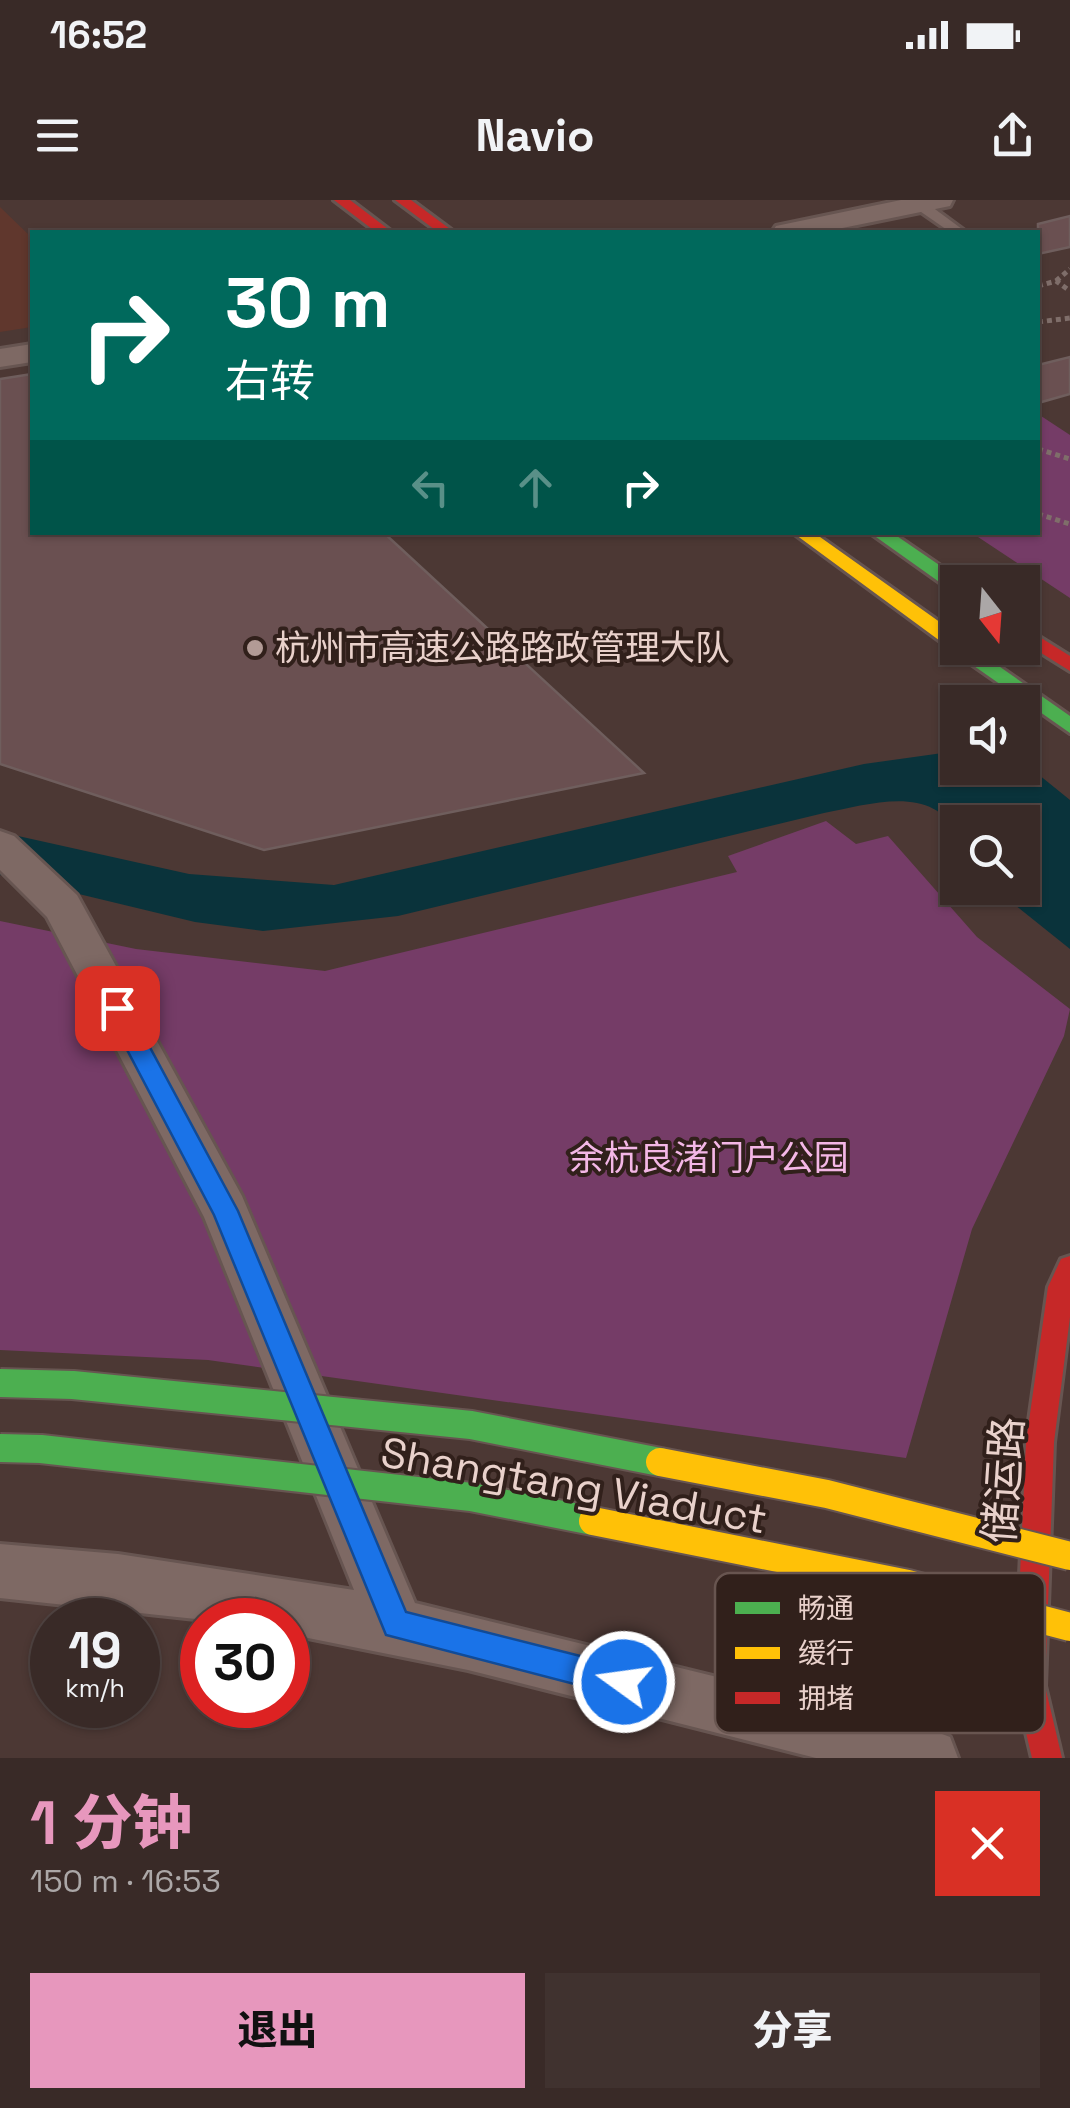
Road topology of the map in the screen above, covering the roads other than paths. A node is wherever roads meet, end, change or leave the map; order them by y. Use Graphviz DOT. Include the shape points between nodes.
graph roads {
  1 [pos="340,200"];
  2 [pos="402,200"];
  3 [pos="930,202"];
  4 [pos="382,230"];
  5 [pos="444,230"];
  6 [pos="796,230"];
  7 [pos="958,230"];
  8 [pos="30,354"];
  9 [pos="0,358"];
  10 [pos="805,535"];
  11 [pos="882,535"];
  12 [pos="940,575"];
  13 [pos="940,632"];
  14 [pos="1040,644"];
  15 [pos="1070,664"];
  16 [pos="985,665"];
  17 [pos="1070,726"];
  18 [pos="0,846"];
  19 [pos="1070,1267"];
  20 [pos="0,1382"];
  21 [pos="0,1448"];
  22 [pos="1070,1556"];
  23 [pos="0,1571"];
  24 [pos="853,1573"];
  25 [pos="1035,1573"];
  26 [pos="1045,1620"];
  27 [pos="396,1625"];
  28 [pos="1070,1627"];
  29 [pos="715,1705"];
  30 [pos="829,1733"];
  31 [pos="1041,1733"];
  32 [pos="929,1758"];
  33 [pos="1047,1758"];
  1 -- 4 [label="main road"];
  2 -- 5 [label="main road"];
  3 -- 6 [label="street"];
  3 -- 7 [label="lane"];
  8 -- 9 [label="street"];
  10 -- 13 [label="main road"];
  11 -- 12 [label="main road"];
  14 -- 15 [label="main road"];
  16 -- 17 [label="main road"];
  18 -- 27 [label="street" via="62,906 226,1211"];
  19 -- 25 [label="main road, 储运路" via="1061,1287 1040,1461"];
  20 -- 22 [label="main road, Shangtang Viaduct, bridge" via="472,1425 828,1494"];
  21 -- 24 [label="main road, Shangtang Viaduct, bridge" via="472,1497"];
  23 -- 27 [label="street" via="108,1577"];
  26 -- 28 [label="main road, Shangtang Viaduct, bridge"];
  27 -- 29 [label="street"];
  30 -- 32 [label="street"];
  31 -- 33 [label="main road, 储运路"];
}
